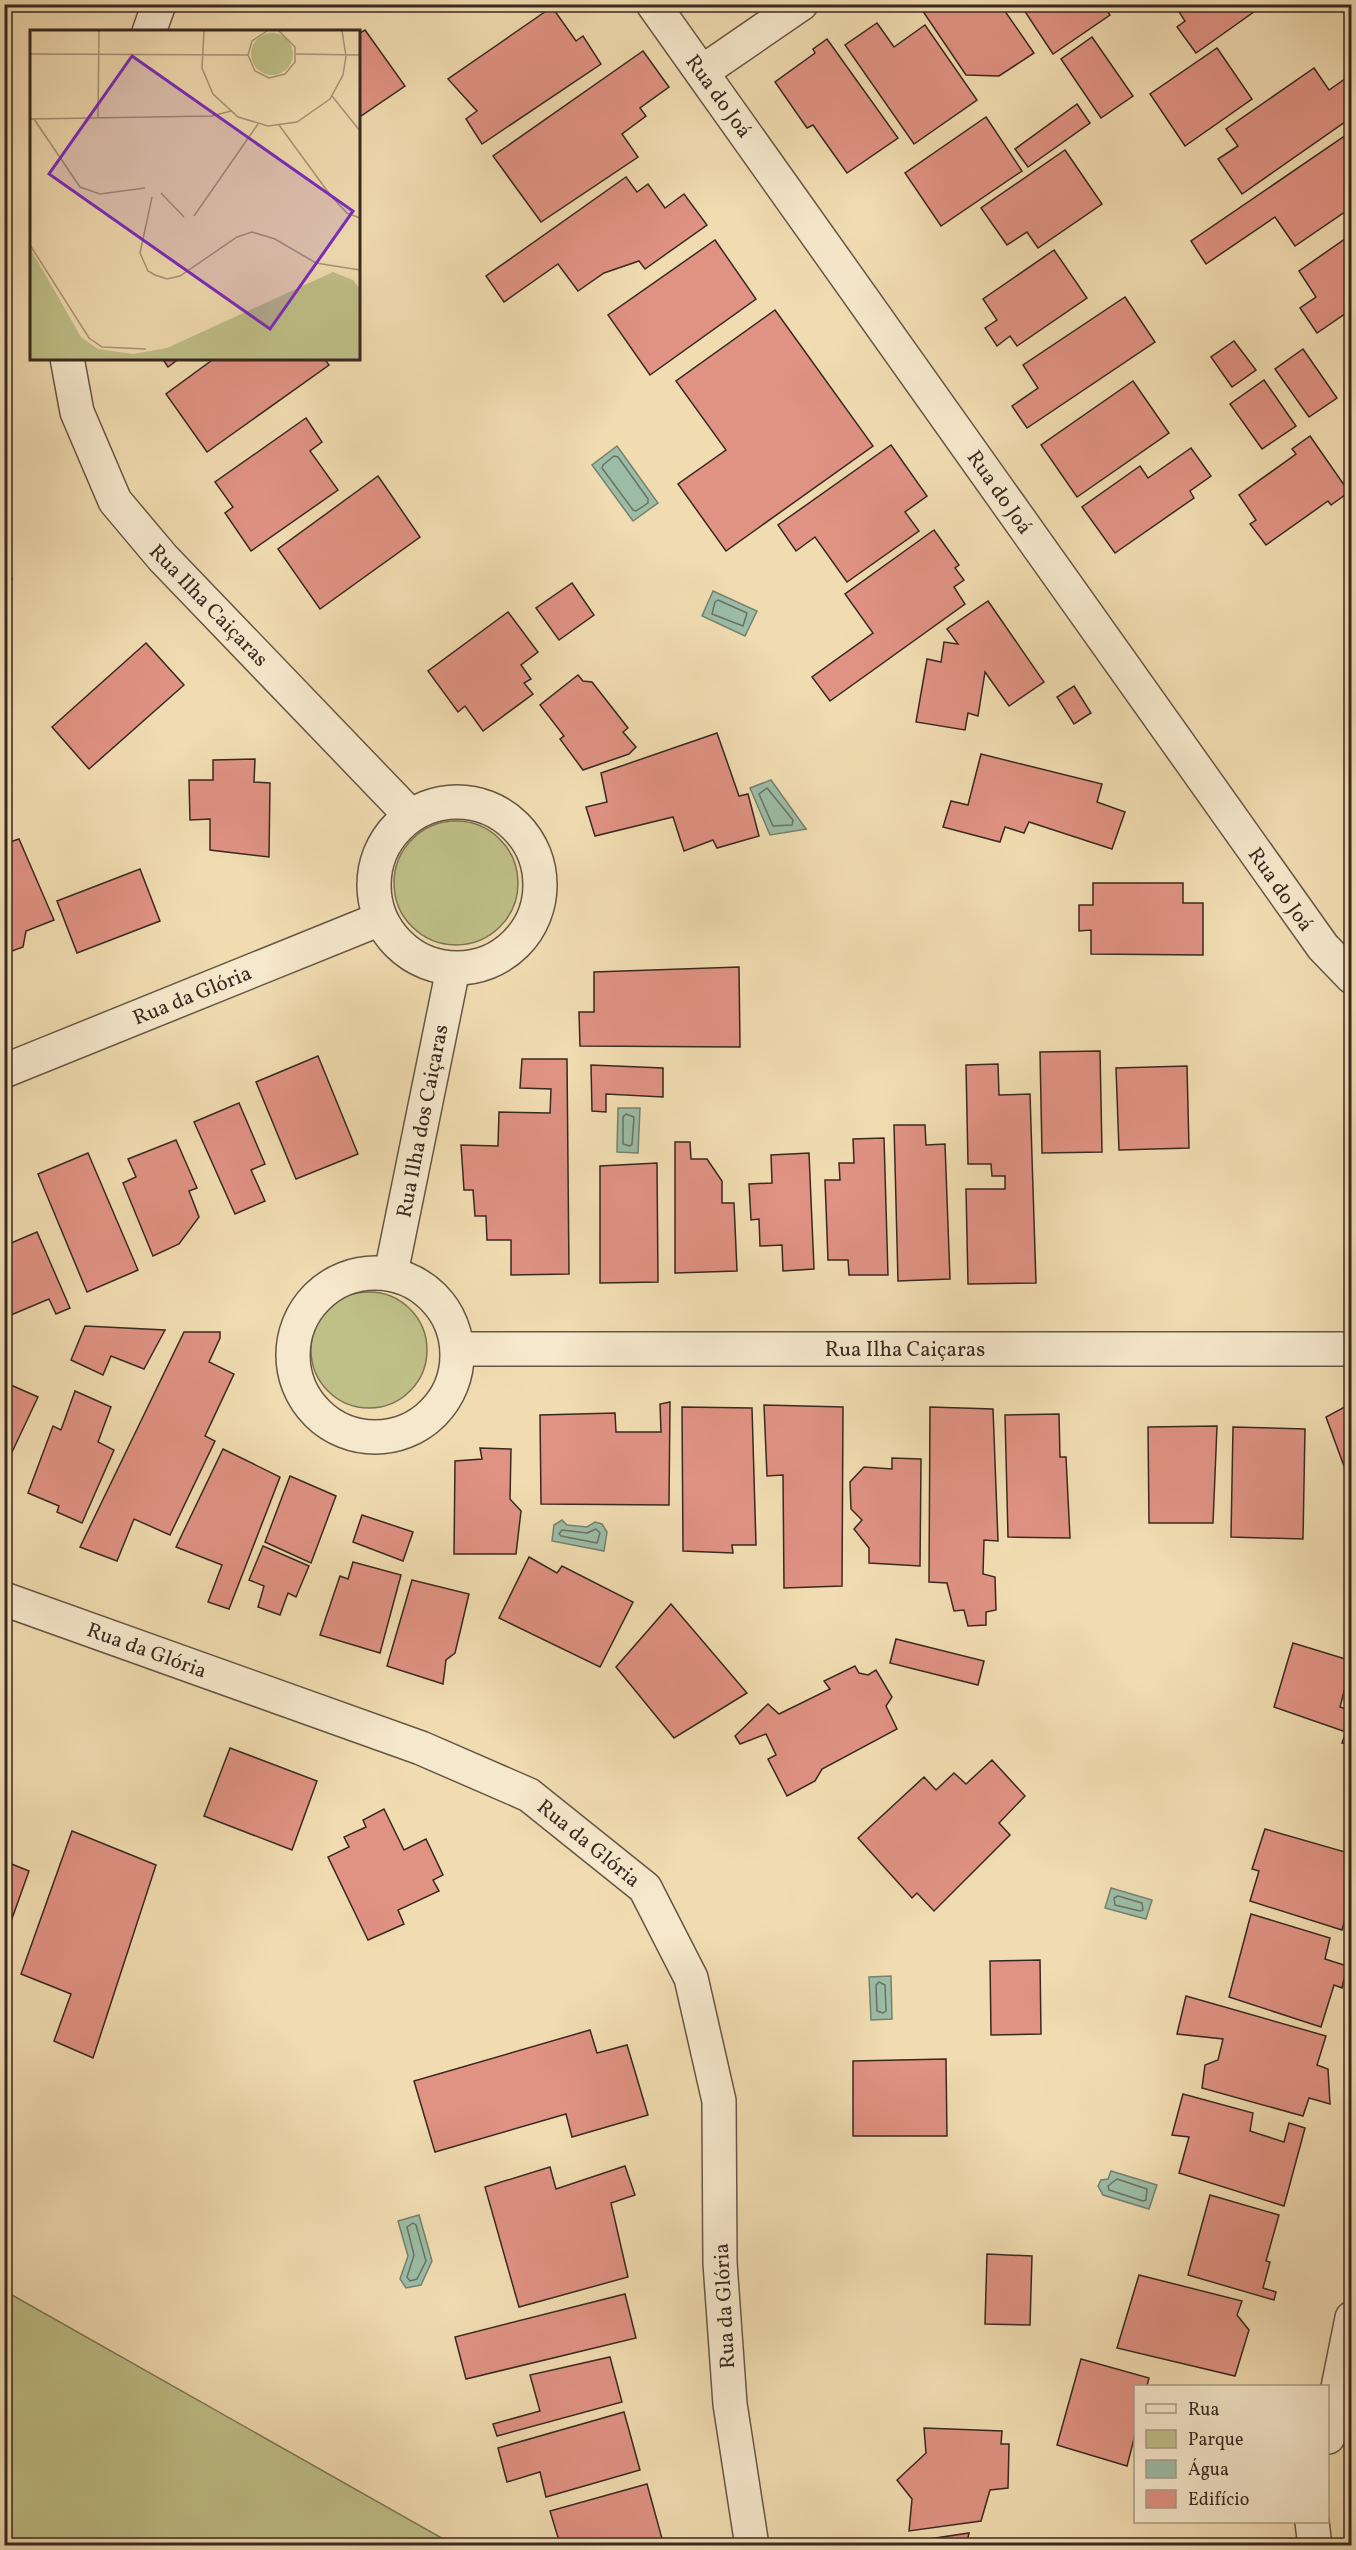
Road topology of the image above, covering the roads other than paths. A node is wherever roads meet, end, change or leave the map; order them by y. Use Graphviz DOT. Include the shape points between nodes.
graph roads {
  1 [pos="159,4"];
  2 [pos="653,4"];
  3 [pos="801,4"];
  4 [pos="149,30"];
  5 [pos="702,72"];
  6 [pos="67,360"];
  7 [pos="410,815"];
  8 [pos="380,919"];
  9 [pos="453,969"];
  10 [pos="1352,977"];
  11 [pos="4,1071"];
  12 [pos="391,1273"];
  13 [pos="1352,1348"];
  14 [pos="458,1349"];
  15 [pos="4,1599"];
  16 [pos="1352,2318"];
  17 [pos="1329,2432"];
  18 [pos="1312,2523"];
  19 [pos="752,2546"];
  20 [pos="1315,2546"];
  1 -- 4 [label="street"];
  2 -- 5 [label="street, Rua do Joá"];
  3 -- 5 [label="street"];
  5 -- 10 [label="street, Rua do Joá" via="1323,947"];
  6 -- 7 [label="street, Rua Ilha Caiçaras" via="77,412 115,501 163,558"];
  7 -- 8 [label="street" via="384,844 373,880"];
  7 -- 9 [label="street" via="436,803 465,802 492,809 515,826 532,849 538,867 538,905 526,932 507,952 481,965"];
  8 -- 9 [label="street" via="410,954"];
  8 -- 11 [label="street, Rua da Glória"];
  9 -- 12 [label="street, Rua Ilha dos Caiçaras"];
  12 -- 14 [label="street" via="424,1288 447,1315"];
  12 -- 14 [label="street" via="364,1272 338,1280 316,1296 300,1319 293,1346 294,1373 305,1398 323,1419 347,1432 374,1438 401,1434 426,1421 444,1401 456,1376"];
  13 -- 14 [label="street, Rua Ilha Caiçaras"];
  15 -- 19 [label="street, Rua da Glória" via="421,1748 529,1795 645,1888 691,1978 719,2101 720,2263 730,2404"];
  16 -- 17 [label="street"];
  18 -- 20 [label="street"];
}
